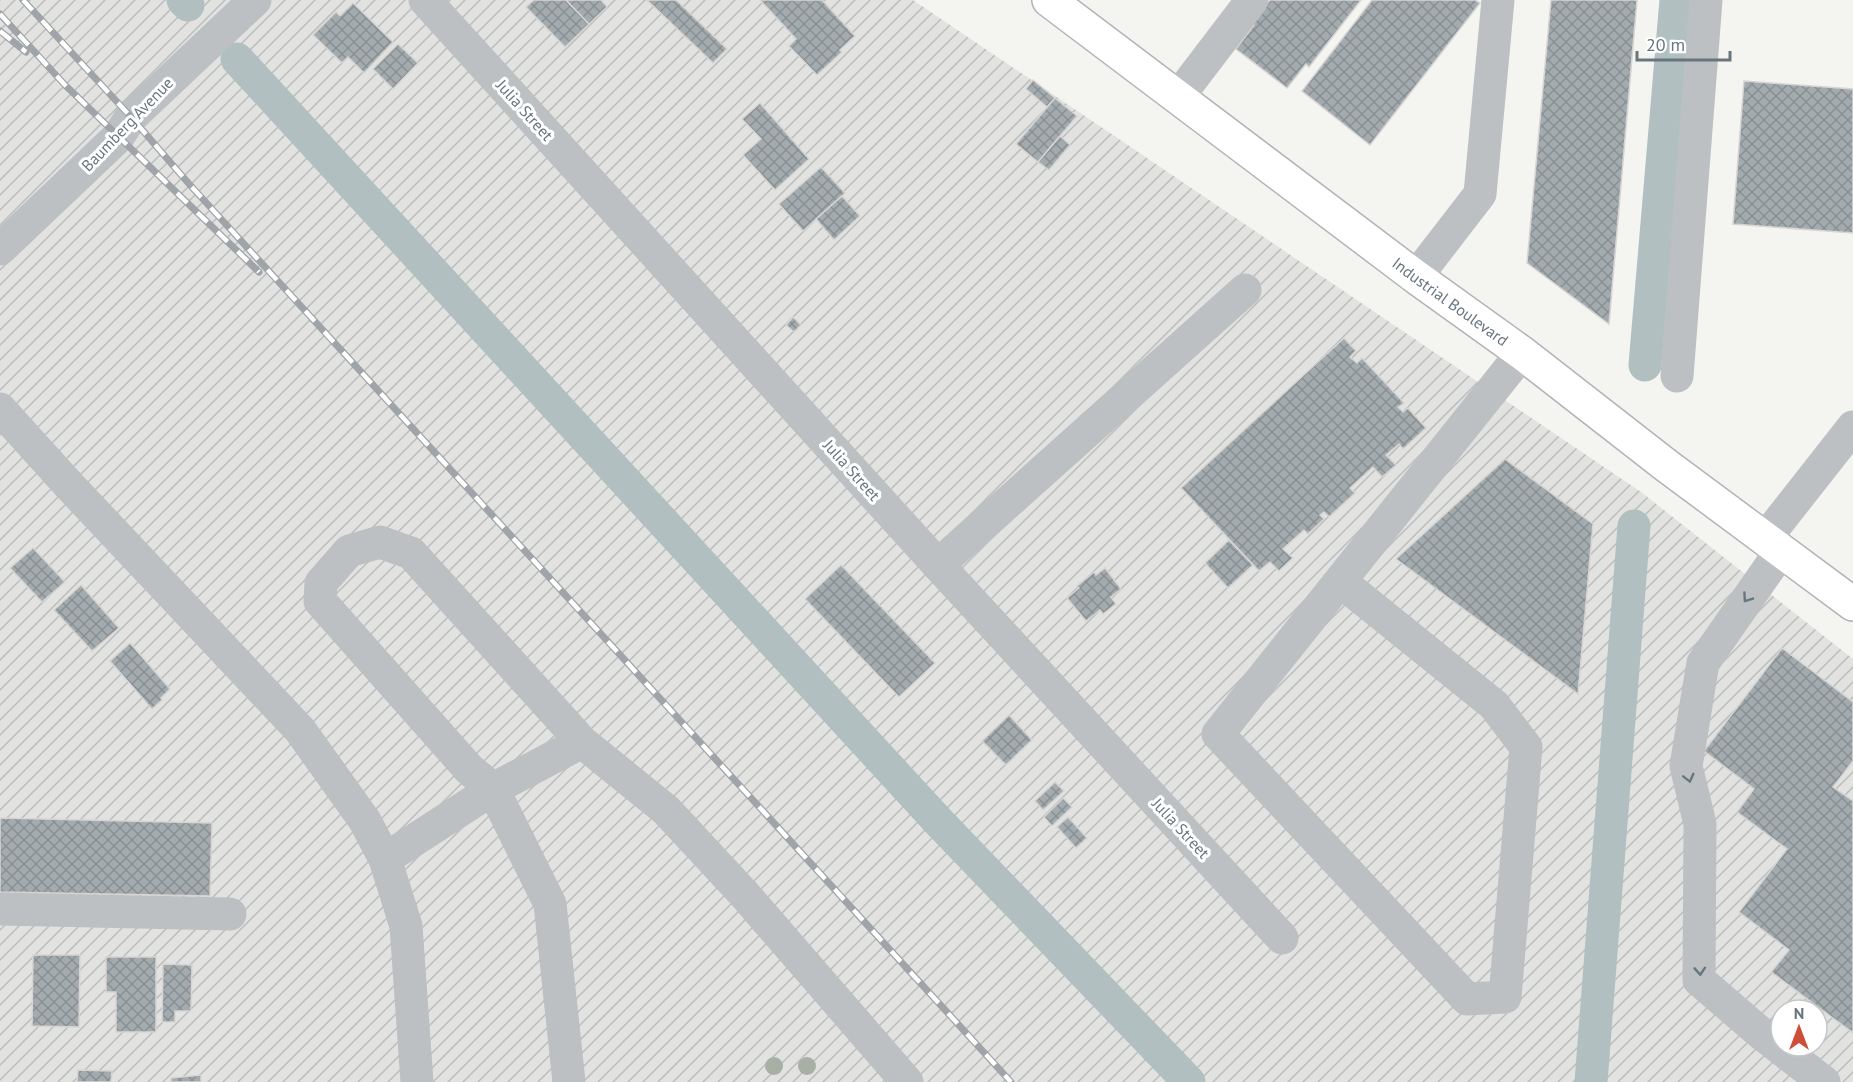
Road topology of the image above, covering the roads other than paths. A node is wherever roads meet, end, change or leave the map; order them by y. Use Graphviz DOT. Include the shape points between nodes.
graph roads {
  1 [pos="255,0"];
  2 [pos="425,0"];
  3 [pos="1252,0"];
  4 [pos="1498,0"];
  5 [pos="1706,0"];
  6 [pos="1054,1"];
  7 [pos="1178,97"];
  8 [pos="0,249"];
  9 [pos="1416,277"];
  10 [pos="1245,290"];
  11 [pos="1522,352"];
  12 [pos="1677,376"];
  13 [pos="0,409"];
  14 [pos="1853,427"];
  15 [pos="1773,545"];
  16 [pos="938,565"];
  17 [pos="1340,581"];
  18 [pos="1853,604"];
  19 [pos="582,742"];
  20 [pos="493,789"];
  21 [pos="385,859"];
  22 [pos="0,909"];
  23 [pos="230,914"];
  24 [pos="1282,938"];
  25 [pos="417,1082"];
  26 [pos="569,1082"];
  27 [pos="907,1082"];
  28 [pos="1824,1082"];
  1 -- 8 [label="street, Baumberg Avenue"];
  2 -- 16 [label="street, Julia Street"];
  3 -- 7 [label="street"];
  4 -- 9 [label="street" via="1480,194"];
  5 -- 12 [label="street"];
  6 -- 7 [label="main road, Industrial Boulevard"];
  7 -- 9 [label="main road, Industrial Boulevard"];
  9 -- 11 [label="main road, Industrial Boulevard"];
  10 -- 16 [label="street"];
  11 -- 15 [label="main road, Industrial Boulevard"];
  11 -- 17 [label="street"];
  13 -- 21 [label="street" via="300,730 364,821"];
  14 -- 15 [label="street"];
  15 -- 18 [label="main road, Industrial Boulevard"];
  15 -- 28 [label="street, one-way" via="1703,663 1686,766 1700,824 1699,980"];
  16 -- 24 [label="street, Julia Street"];
  17 -- 17 [label="street" via="1218,734 1467,999 1505,997 1526,747 1494,705"];
  19 -- 20 [label="street"];
  19 -- 20 [label="street" via="411,553 380,542 349,551 321,583 320,601 469,770"];
  19 -- 27 [label="street" via="666,810"];
  20 -- 21 [label="street"];
  20 -- 26 [label="street" via="550,904"];
  21 -- 25 [label="street" via="406,926"];
  22 -- 23 [label="street"];
}
